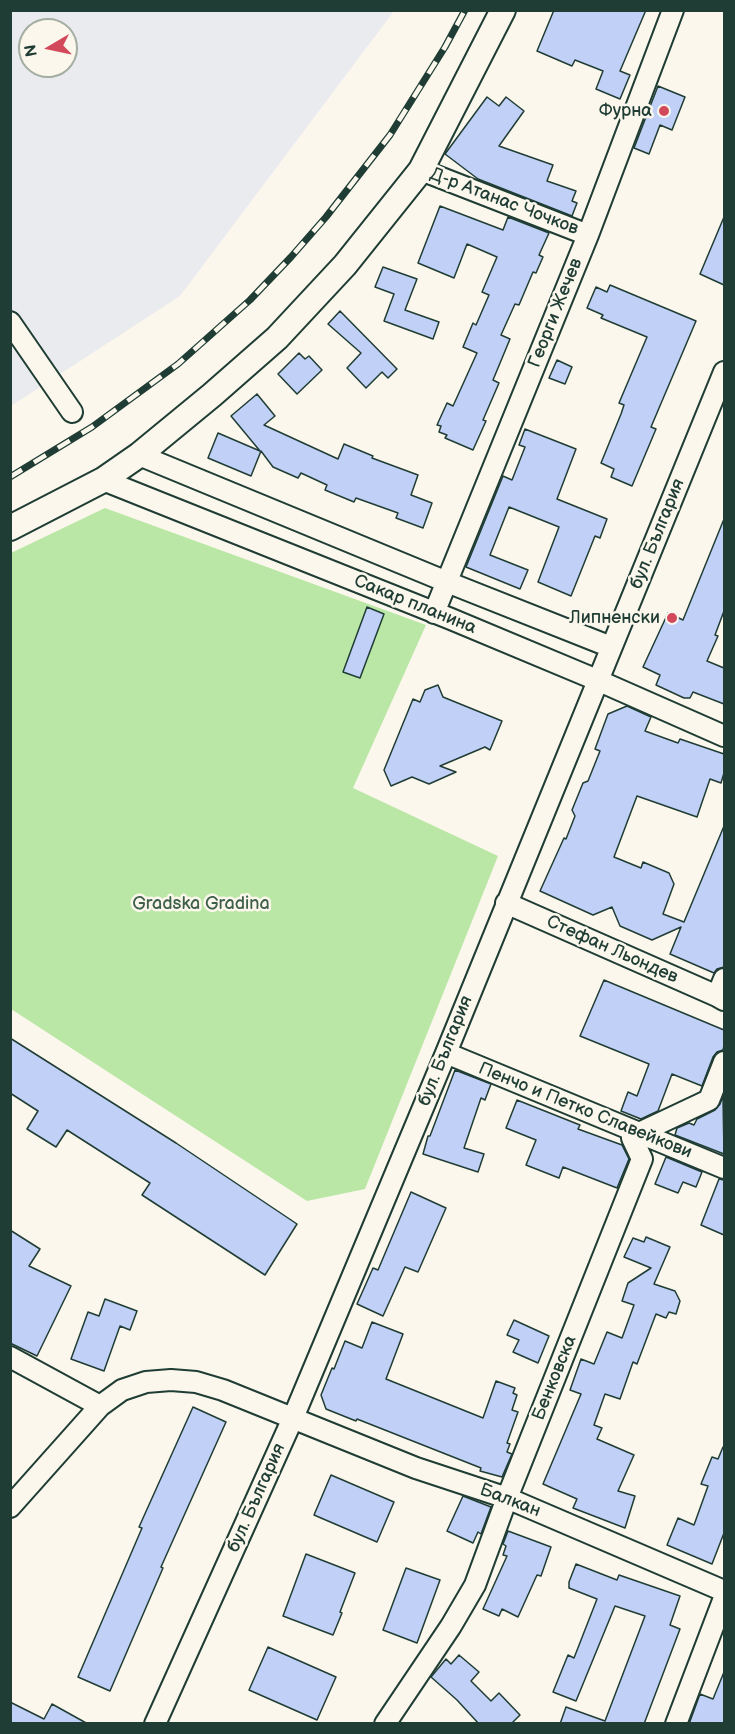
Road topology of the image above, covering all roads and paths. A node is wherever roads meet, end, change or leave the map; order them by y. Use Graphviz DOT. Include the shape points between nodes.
graph roads {
  1 [pos="503,10"];
  2 [pos="673,10"];
  3 [pos="421,170"];
  4 [pos="588,235"];
  5 [pos="10,322"];
  6 [pos="724,372"];
  7 [pos="72,412"];
  8 [pos="140,455"];
  9 [pos="103,480"];
  10 [pos="10,528"];
  11 [pos="447,582"];
  12 [pos="434,613"];
  13 [pos="611,647"];
  14 [pos="597,680"];
  15 [pos="724,736"];
  16 [pos="506,903"];
  17 [pos="722,992"];
  18 [pos="446,1053"];
  19 [pos="724,1062"];
  20 [pos="639,1133"];
  21 [pos="724,1168"];
  22 [pos="10,1357"];
  23 [pos="100,1406"];
  24 [pos="293,1418"];
  25 [pos="507,1498"];
  26 [pos="10,1507"];
  27 [pos="724,1591"];
  28 [pos="724,1598"];
  29 [pos="155,1724"];
  30 [pos="385,1724"];
  31 [pos="676,1724"];
  1 -- 3 [label="main road"];
  2 -- 4 [label="street, Георги Жечев"];
  3 -- 4 [label="street, Д-р Атанас Чочков"];
  3 -- 8 [label="main road" via="345,265 277,338"];
  4 -- 11 [label="street, Георги Жечев"];
  5 -- 7 [label="street"];
  6 -- 13 [label="street, бул. България"];
  8 -- 9 [label="main road"];
  8 -- 11 [label="street, Сакар планина"];
  9 -- 10 [label="main road"];
  9 -- 12 [label="street, Сакар планина"];
  11 -- 12 [label="street, Георги Жечев"];
  11 -- 13 [label="street, Сакар планина"];
  12 -- 14 [label="street, Сакар планина"];
  13 -- 14 [label="street, бул. България"];
  14 -- 15 [label="street, Сакар планина"];
  14 -- 16 [label="street, бул. България"];
  16 -- 17 [label="street, Стефан Льондев"];
  16 -- 18 [label="street, бул. България"];
  18 -- 20 [label="street, Пенчо и Петко Славейкови"];
  18 -- 24 [label="street, бул. България"];
  19 -- 20 [label="street" via="709,1100"];
  20 -- 21 [label="street, Пенчо и Петко Славейкови"];
  20 -- 25 [label="street, Бенковска" via="632,1138 642,1159"];
  22 -- 23 [label="street"];
  23 -- 24 [label="street, Балкан" via="122,1390 171,1380 223,1390"];
  23 -- 26 [label="street, Балкан"];
  24 -- 25 [label="street, Балкан" via="416,1468"];
  24 -- 29 [label="street, бул. България"];
  25 -- 27 [label="street, Балкан"];
  25 -- 30 [label="street, Бенковска" via="475,1585"];
  28 -- 31 [label="street"];
}
